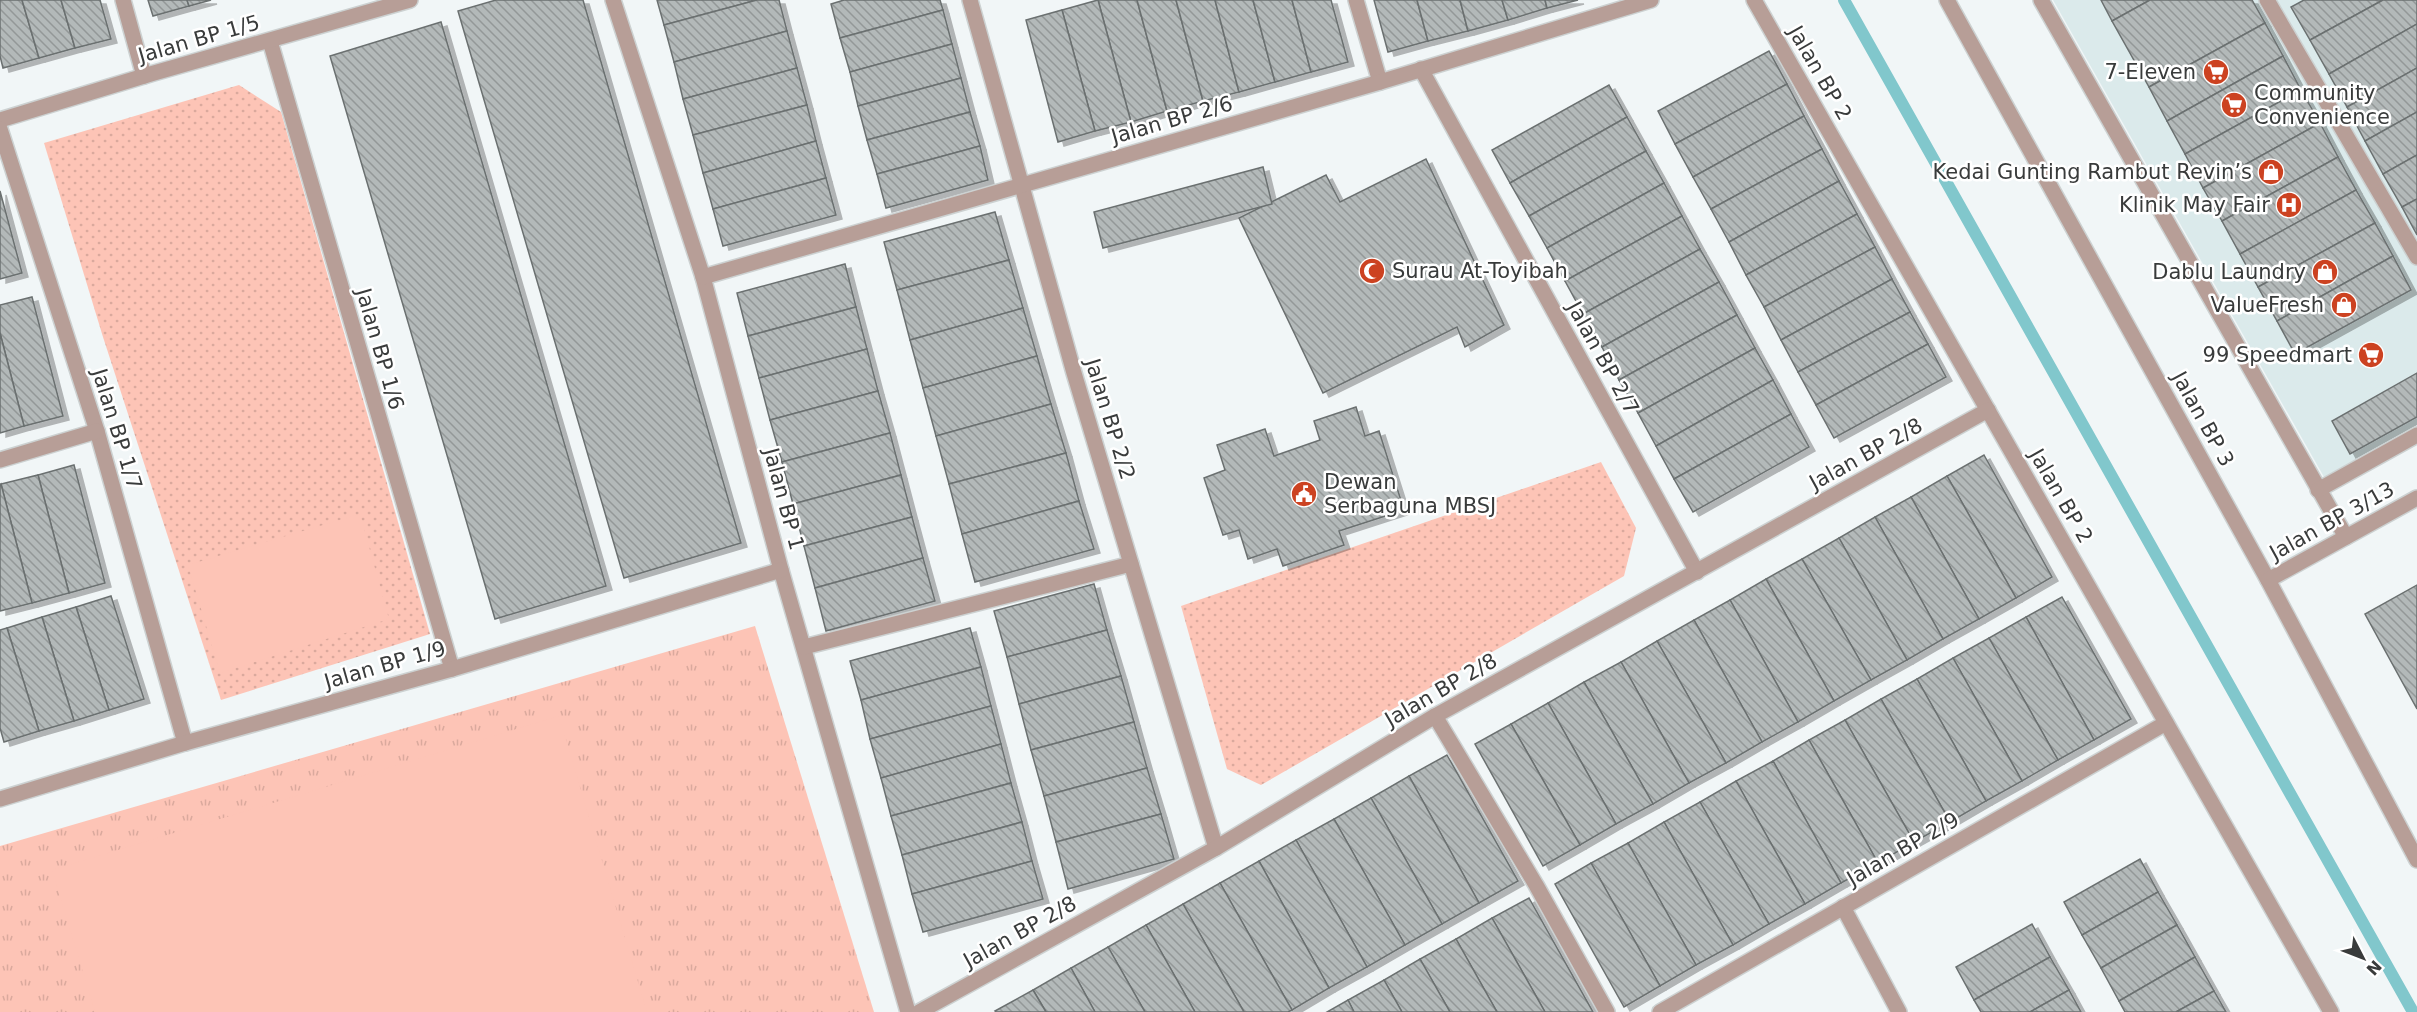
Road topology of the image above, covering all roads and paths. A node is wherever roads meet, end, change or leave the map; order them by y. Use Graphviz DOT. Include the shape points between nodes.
graph roads {
  1 [pos="123,0"];
  2 [pos="410,0"];
  3 [pos="612,0"];
  4 [pos="970,0"];
  5 [pos="1356,0"];
  6 [pos="1651,0"];
  7 [pos="1754,0"];
  8 [pos="1947,0"];
  9 [pos="2041,0"];
  10 [pos="2267,0"];
  11 [pos="270,41"];
  12 [pos="1421,69"];
  13 [pos="144,76"];
  14 [pos="1380,82"];
  15 [pos="0,120"];
  16 [pos="0,129"];
  17 [pos="1020,184"];
  18 [pos="2417,256"];
  19 [pos="703,278"];
  20 [pos="1988,410"];
  21 [pos="97,430"];
  22 [pos="2417,435"];
  23 [pos="0,460"];
  24 [pos="2318,490"];
  25 [pos="2417,498"];
  26 [pos="2346,537"];
  27 [pos="1131,564"];
  28 [pos="781,570"];
  29 [pos="1697,572"];
  30 [pos="2268,580"];
  31 [pos="804,647"];
  32 [pos="452,669"];
  33 [pos="1435,716"];
  34 [pos="2166,723"];
  35 [pos="185,743"];
  36 [pos="0,799"];
  37 [pos="1216,848"];
  38 [pos="2417,860"];
  39 [pos="1843,907"];
  40 [pos="908,1012"];
  41 [pos="919,1012"];
  42 [pos="1607,1012"];
  43 [pos="1660,1012"];
  44 [pos="1899,1012"];
  45 [pos="2331,1012"];
  1 -- 13 [label="street"];
  2 -- 11 [label="street, Jalan BP 1/5"];
  3 -- 19 [label="street, Jalan BP 1"];
  4 -- 17 [label="street, Jalan BP 2/2"];
  5 -- 14 [label="street"];
  6 -- 12 [label="street, Jalan BP 2/6"];
  7 -- 20 [label="street, Jalan BP 2"];
  8 -- 30 [label="street, Jalan BP 3"];
  9 -- 24 [label="street"];
  10 -- 18 [label="street"];
  11 -- 13 [label="street, Jalan BP 1/5"];
  11 -- 32 [label="street, Jalan BP 1/6"];
  12 -- 14 [label="street, Jalan BP 2/6"];
  12 -- 29 [label="street, Jalan BP 2/7"];
  13 -- 15 [label="street, Jalan BP 1/5"];
  14 -- 17 [label="street, Jalan BP 2/6"];
  16 -- 21 [label="street, Jalan BP 1/7"];
  17 -- 19 [label="street, Jalan BP 2/6"];
  17 -- 27 [label="street, Jalan BP 2/2"];
  19 -- 28 [label="street, Jalan BP 1"];
  20 -- 29 [label="street, Jalan BP 2/8"];
  20 -- 34 [label="street, Jalan BP 2"];
  21 -- 23 [label="street"];
  21 -- 35 [label="street, Jalan BP 1/7"];
  22 -- 24 [label="street"];
  24 -- 26 [label="street"];
  25 -- 26 [label="street, Jalan BP 3/13"];
  26 -- 30 [label="street, Jalan BP 3/13"];
  27 -- 31 [label="street"];
  27 -- 37 [label="street, Jalan BP 2/2"];
  28 -- 31 [label="street, Jalan BP 1"];
  28 -- 32 [label="street, Jalan BP 1/9"];
  29 -- 33 [label="street, Jalan BP 2/8"];
  30 -- 38 [label="street, Jalan BP 3"];
  31 -- 40 [label="street, Jalan BP 1"];
  32 -- 35 [label="street, Jalan BP 1/9"];
  33 -- 37 [label="street, Jalan BP 2/8"];
  33 -- 42 [label="street"];
  34 -- 39 [label="street, Jalan BP 2/9"];
  34 -- 45 [label="street, Jalan BP 2"];
  35 -- 36 [label="street, Jalan BP 1/9"];
  37 -- 41 [label="street, Jalan BP 2/8"];
  39 -- 43 [label="street, Jalan BP 2/9"];
  39 -- 44 [label="street"];
}
